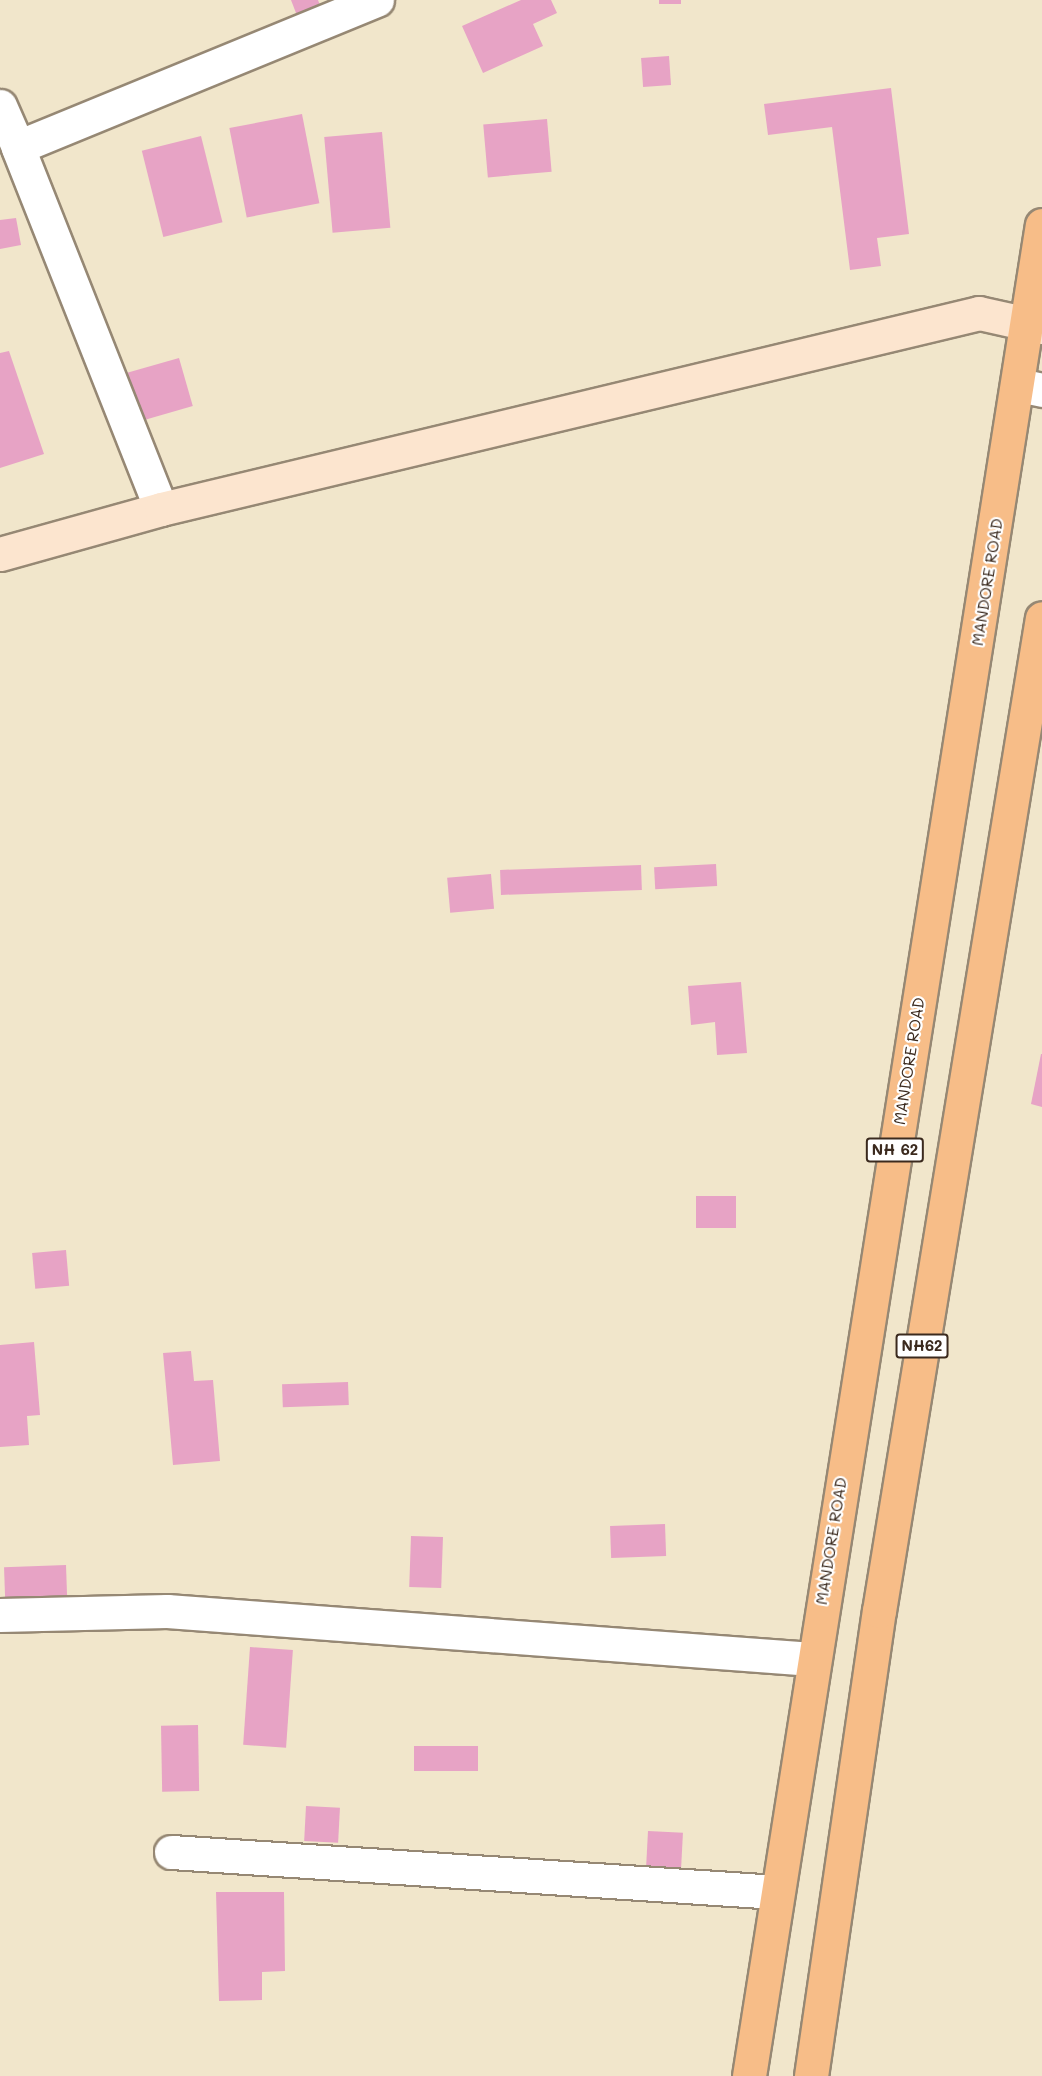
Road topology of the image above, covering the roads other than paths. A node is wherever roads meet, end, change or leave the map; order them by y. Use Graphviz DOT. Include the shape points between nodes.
graph roads {
  1 [pos="377,0"];
  2 [pos="0,106"];
  3 [pos="18,147"];
  4 [pos="1042,225"];
  5 [pos="1034,325"];
  6 [pos="1030,387"];
  7 [pos="161,508"];
  8 [pos="0,554"];
  9 [pos="1042,618"];
  10 [pos="0,1615"];
  11 [pos="812,1659"];
  12 [pos="171,1852"];
  13 [pos="777,1892"];
  14 [pos="749,2076"];
  15 [pos="811,2076"];
  1 -- 3 [label="street"];
  2 -- 3 [label="street"];
  3 -- 7 [label="street"];
  4 -- 5 [label="highway, MANDORE ROAD / NH 62"];
  5 -- 6 [label="highway, MANDORE ROAD / NH 62"];
  5 -- 7 [label="main road" via="979,313"];
  6 -- 11 [label="highway, MANDORE ROAD / NH 62"];
  7 -- 8 [label="main road"];
  9 -- 15 [label="highway, NH62" via="881,1599"];
  10 -- 11 [label="street" via="166,1611"];
  11 -- 13 [label="highway, MANDORE ROAD / NH 62"];
  12 -- 13 [label="street"];
  13 -- 14 [label="highway, MANDORE ROAD / NH 62"];
}
